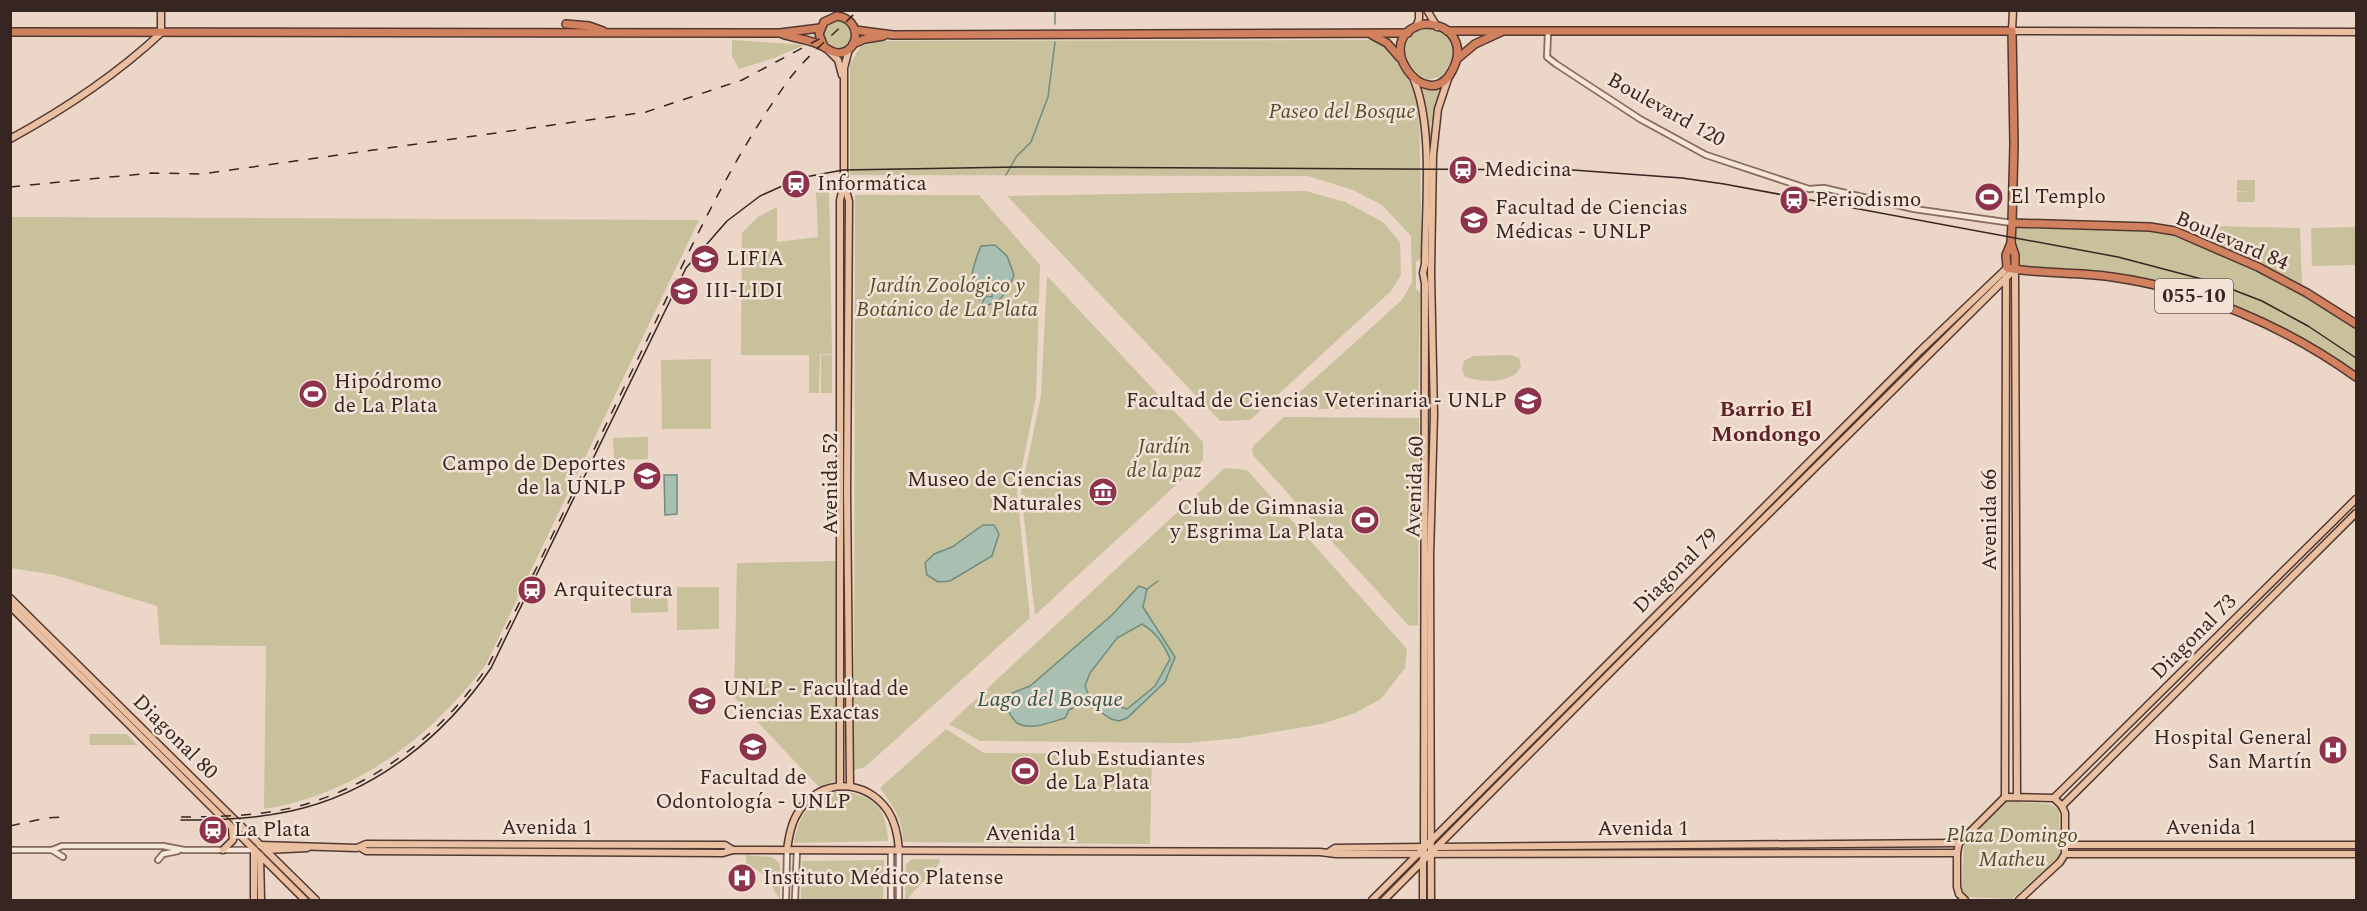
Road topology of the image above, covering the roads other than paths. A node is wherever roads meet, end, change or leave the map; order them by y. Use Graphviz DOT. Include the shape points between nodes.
graph roads {
  1 [pos="161,10"];
  2 [pos="1419,10"];
  3 [pos="1427,10"];
  4 [pos="2013,10"];
  5 [pos="566,24"];
  6 [pos="1416,27"];
  7 [pos="1437,27"];
  8 [pos="820,28"];
  9 [pos="855,30"];
  10 [pos="1447,31"];
  11 [pos="1503,31"];
  12 [pos="2012,31"];
  13 [pos="10,32"];
  14 [pos="1548,32"];
  15 [pos="2356,32"];
  16 [pos="161,33"];
  17 [pos="608,33"];
  18 [pos="780,33"];
  19 [pos="1408,33"];
  20 [pos="1370,34"];
  21 [pos="892,35"];
  22 [pos="851,46"];
  23 [pos="827,49"];
  24 [pos="1400,58"];
  25 [pos="1458,59"];
  26 [pos="1449,76"];
  27 [pos="1414,80"];
  28 [pos="843,85"];
  29 [pos="10,139"];
  30 [pos="844,183"];
  31 [pos="2012,223"];
  32 [pos="2011,243"];
  33 [pos="2007,268"];
  34 [pos="2015,269"];
  35 [pos="2006,280"];
  36 [pos="2356,324"];
  37 [pos="2355,375"];
  38 [pos="2356,499"];
  39 [pos="2356,513"];
  40 [pos="10,598"];
  41 [pos="10,606"];
  42 [pos="840,786"];
  43 [pos="850,786"];
  44 [pos="2005,797"];
  45 [pos="2017,797"];
  46 [pos="2054,798"];
  47 [pos="2062,806"];
  48 [pos="232,829"];
  49 [pos="1959,843"];
  50 [pos="2066,845"];
  51 [pos="2356,845"];
  52 [pos="10,850"];
  53 [pos="52,850"];
  54 [pos="184,850"];
  55 [pos="223,850"];
  56 [pos="260,850"];
  57 [pos="787,850"];
  58 [pos="797,850"];
  59 [pos="891,850"];
  60 [pos="899,850"];
  61 [pos="1427,850"];
  62 [pos="1957,853"];
  63 [pos="2066,854"];
  64 [pos="2356,854"];
  65 [pos="63,857"];
  66 [pos="158,860"];
  67 [pos="1959,894"];
  68 [pos="254,900"];
  69 [pos="261,900"];
  70 [pos="305,900"];
  71 [pos="316,900"];
  72 [pos="786,900"];
  73 [pos="795,900"];
  74 [pos="891,900"];
  75 [pos="899,900"];
  76 [pos="1372,900"];
  77 [pos="1384,900"];
  78 [pos="1423,900"];
  79 [pos="1431,900"];
  80 [pos="1954,900"];
  81 [pos="1965,900"];
  82 [pos="2019,900"];
  1 -- 16 [label="main road"];
  2 -- 6 [label="main road"];
  3 -- 7 [label="main road"];
  4 -- 12 [label="main road"];
  5 -- 17 [label="highway"];
  6 -- 7 [label="highway"];
  6 -- 19 [label="highway"];
  7 -- 10 [label="highway"];
  8 -- 9 [label="highway" via="837,16 848,19"];
  8 -- 18 [label="highway"];
  8 -- 23 [label="highway" via="820,39"];
  9 -- 21 [label="highway"];
  9 -- 22 [label="highway"];
  10 -- 11 [label="highway"];
  10 -- 25 [label="highway" via="1456,40"];
  11 -- 14 [label="highway"];
  11 -- 25 [label="highway" via="1474,44"];
  12 -- 14 [label="highway"];
  12 -- 15 [label="main road"];
  12 -- 31 [label="highway, Avenida 66"];
  13 -- 16 [label="highway"];
  14 -- 31 [label="street, Boulevard 120" via="1547,57 1556,64 1640,118 1706,154 1809,189 1824,188 1914,209"];
  16 -- 17 [label="highway"];
  16 -- 29 [label="main road" via="87,93"];
  17 -- 18 [label="highway"];
  18 -- 23 [label="highway"];
  19 -- 20 [label="highway"];
  19 -- 24 [label="highway"];
  20 -- 21 [label="highway"];
  20 -- 24 [label="highway" via="1387,43"];
  21 -- 22 [label="highway" via="865,39"];
  22 -- 23 [label="highway" via="843,52"];
  22 -- 28 [label="main road, Avenida 52" via="845,60"];
  23 -- 28 [label="main road, Avenida 52" via="838,60"];
  24 -- 27 [label="highway"];
  25 -- 26 [label="highway"];
  26 -- 27 [label="highway" via="1436,84"];
  26 -- 61 [label="main road, Avenida 60" via="1438,109 1433,155 1434,415"];
  27 -- 61 [label="main road, Avenida 60" via="1422,103 1425,162"];
  28 -- 30 [label="main road, Avenida 52"];
  30 -- 42 [label="main road, Avenida 52" via="840,200"];
  30 -- 43 [label="main road, Avenida 52" via="849,201"];
  31 -- 32 [label="highway, Avenida 66"];
  31 -- 36 [label="highway, Boulevard 84 / 055-10" via="2175,231 2258,267"];
  32 -- 33 [label="highway, Avenida 66" via="2006,255"];
  32 -- 34 [label="highway, Avenida 66"];
  33 -- 34 [label="highway"];
  33 -- 35 [label="main road, Avenida 66"];
  33 -- 61 [label="main road, Diagonal 79" via="1920,351"];
  34 -- 35 [label="main road, Diagonal 79"];
  34 -- 37 [label="highway, 055-10" via="2114,277 2210,301 2304,343"];
  34 -- 45 [label="main road, Avenida 66"];
  35 -- 44 [label="main road, Avenida 66"];
  35 -- 61 [label="main road, Diagonal 79"];
  38 -- 46 [label="main road, Diagonal 73"];
  39 -- 47 [label="main road, Diagonal 73"];
  40 -- 56 [label="main road, Diagonal 80"];
  41 -- 48 [label="main road, Diagonal 80"];
  42 -- 43 [label="main road"];
  42 -- 57 [label="main road" via="819,792 802,807 792,824"];
  43 -- 60 [label="main road" via="875,797 888,811 896,828"];
  44 -- 45 [label="main road"];
  44 -- 49 [label="main road"];
  45 -- 46 [label="main road"];
  46 -- 47 [label="main road"];
  47 -- 50 [label="main road"];
  48 -- 55 [label="main road" via="233,840"];
  48 -- 56 [label="main road, Diagonal 80"];
  49 -- 61 [label="main road, Avenida 1"];
  49 -- 62 [label="main road"];
  50 -- 51 [label="main road, Avenida 1"];
  50 -- 63 [label="main road"];
  52 -- 53 [label="street, Avenida 1"];
  53 -- 54 [label="street, Avenida 1" via="62,846 163,846"];
  53 -- 65 [label="street"];
  54 -- 55 [label="street, Avenida 1"];
  54 -- 66 [label="street" via="163,854"];
  55 -- 56 [label="street, Avenida 1"];
  56 -- 57 [label="main road, Avenida 1" via="298,845 366,851"];
  56 -- 68 [label="main road"];
  56 -- 69 [label="main road"];
  56 -- 70 [label="main road, Diagonal 80"];
  56 -- 71 [label="main road, Diagonal 80"];
  57 -- 58 [label="main road, Avenida 1"];
  57 -- 72 [label="street"];
  58 -- 59 [label="main road, Avenida 1"];
  58 -- 73 [label="street"];
  59 -- 60 [label="main road, Avenida 1"];
  59 -- 74 [label="street"];
  60 -- 61 [label="main road, Avenida 1"];
  60 -- 75 [label="street"];
  61 -- 62 [label="main road, Avenida 1"];
  61 -- 76 [label="main road, Diagonal 79"];
  61 -- 77 [label="main road, Diagonal 79"];
  61 -- 78 [label="main road, Avenida 60"];
  61 -- 79 [label="main road, Avenida 60"];
  62 -- 67 [label="main road"];
  63 -- 64 [label="main road, Avenida 1"];
  63 -- 82 [label="main road"];
  67 -- 80 [label="main road"];
  67 -- 81 [label="main road"];
}
